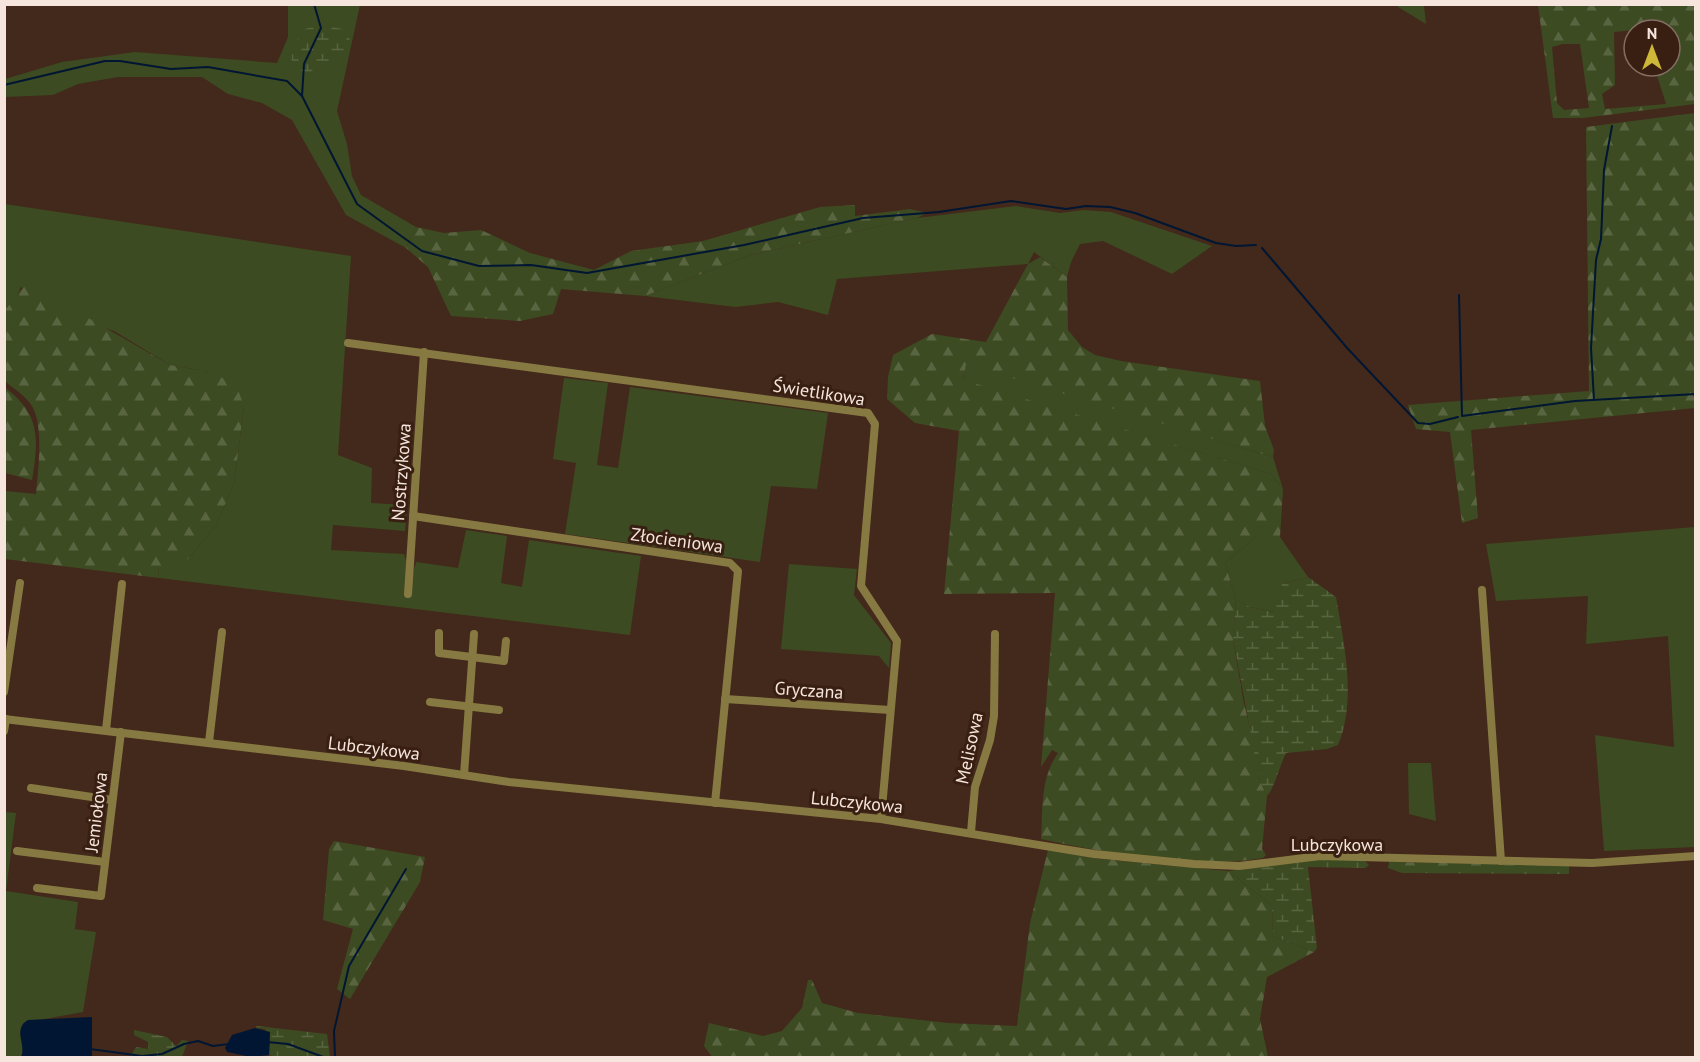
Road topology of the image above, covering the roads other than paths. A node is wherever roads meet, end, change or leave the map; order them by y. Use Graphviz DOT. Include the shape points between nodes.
graph roads {
  1 [pos="348,343"];
  2 [pos="424,352"];
  3 [pos="413,516"];
  4 [pos="20,583"];
  5 [pos="122,584"];
  6 [pos="1482,590"];
  7 [pos="408,594"];
  8 [pos="222,632"];
  9 [pos="439,633"];
  10 [pos="474,634"];
  11 [pos="995,634"];
  12 [pos="506,641"];
  13 [pos="471,658"];
  14 [pos="4,692"];
  15 [pos="725,699"];
  16 [pos="430,702"];
  17 [pos="468,707"];
  18 [pos="499,710"];
  19 [pos="890,710"];
  20 [pos="5,719"];
  21 [pos="106,730"];
  22 [pos="4,731"];
  23 [pos="121,732"];
  24 [pos="209,742"];
  25 [pos="464,775"];
  26 [pos="31,788"];
  27 [pos="112,800"];
  28 [pos="715,803"];
  29 [pos="881,819"];
  30 [pos="971,832"];
  31 [pos="17,851"];
  32 [pos="1695,856"];
  33 [pos="1501,861"];
  34 [pos="105,862"];
  35 [pos="37,888"];
  1 -- 2 [label="street, Świetlikowa"];
  2 -- 3 [label="street, Nostrzykowa"];
  2 -- 19 [label="street, Świetlikowa" via="868,413 875,424 861,586 897,641"];
  3 -- 7 [label="street, Nostrzykowa"];
  3 -- 15 [label="street, Złocieniowa" via="735,566 738,571"];
  4 -- 14 [label="street"];
  5 -- 21 [label="street"];
  6 -- 33 [label="street"];
  8 -- 24 [label="street"];
  9 -- 13 [label="street" via="439,653"];
  10 -- 13 [label="street"];
  11 -- 30 [label="street, Melisowa" via="994,716 975,787"];
  12 -- 13 [label="street" via="504,661"];
  13 -- 17 [label="street"];
  15 -- 19 [label="street, Gryczana"];
  15 -- 28 [label="street, Złocieniowa"];
  16 -- 17 [label="street"];
  17 -- 18 [label="street"];
  17 -- 25 [label="street"];
  19 -- 29 [label="street, Świetlikowa"];
  20 -- 21 [label="street, Lubczykowa"];
  20 -- 22 [label="street, Lubczykowa"];
  21 -- 23 [label="street, Lubczykowa"];
  23 -- 24 [label="street, Lubczykowa"];
  23 -- 27 [label="street, Jemiołowa"];
  24 -- 25 [label="street, Lubczykowa"];
  25 -- 28 [label="street, Lubczykowa"];
  26 -- 27 [label="street"];
  27 -- 34 [label="street, Jemiołowa"];
  28 -- 29 [label="street, Lubczykowa"];
  29 -- 30 [label="street, Lubczykowa"];
  30 -- 33 [label="street, Lubczykowa" via="1094,854 1221,866 1320,856"];
  31 -- 34 [label="street"];
  32 -- 33 [label="street, Lubczykowa" via="1622,863"];
  34 -- 35 [label="street, Jemiołowa" via="100,896"];
}
